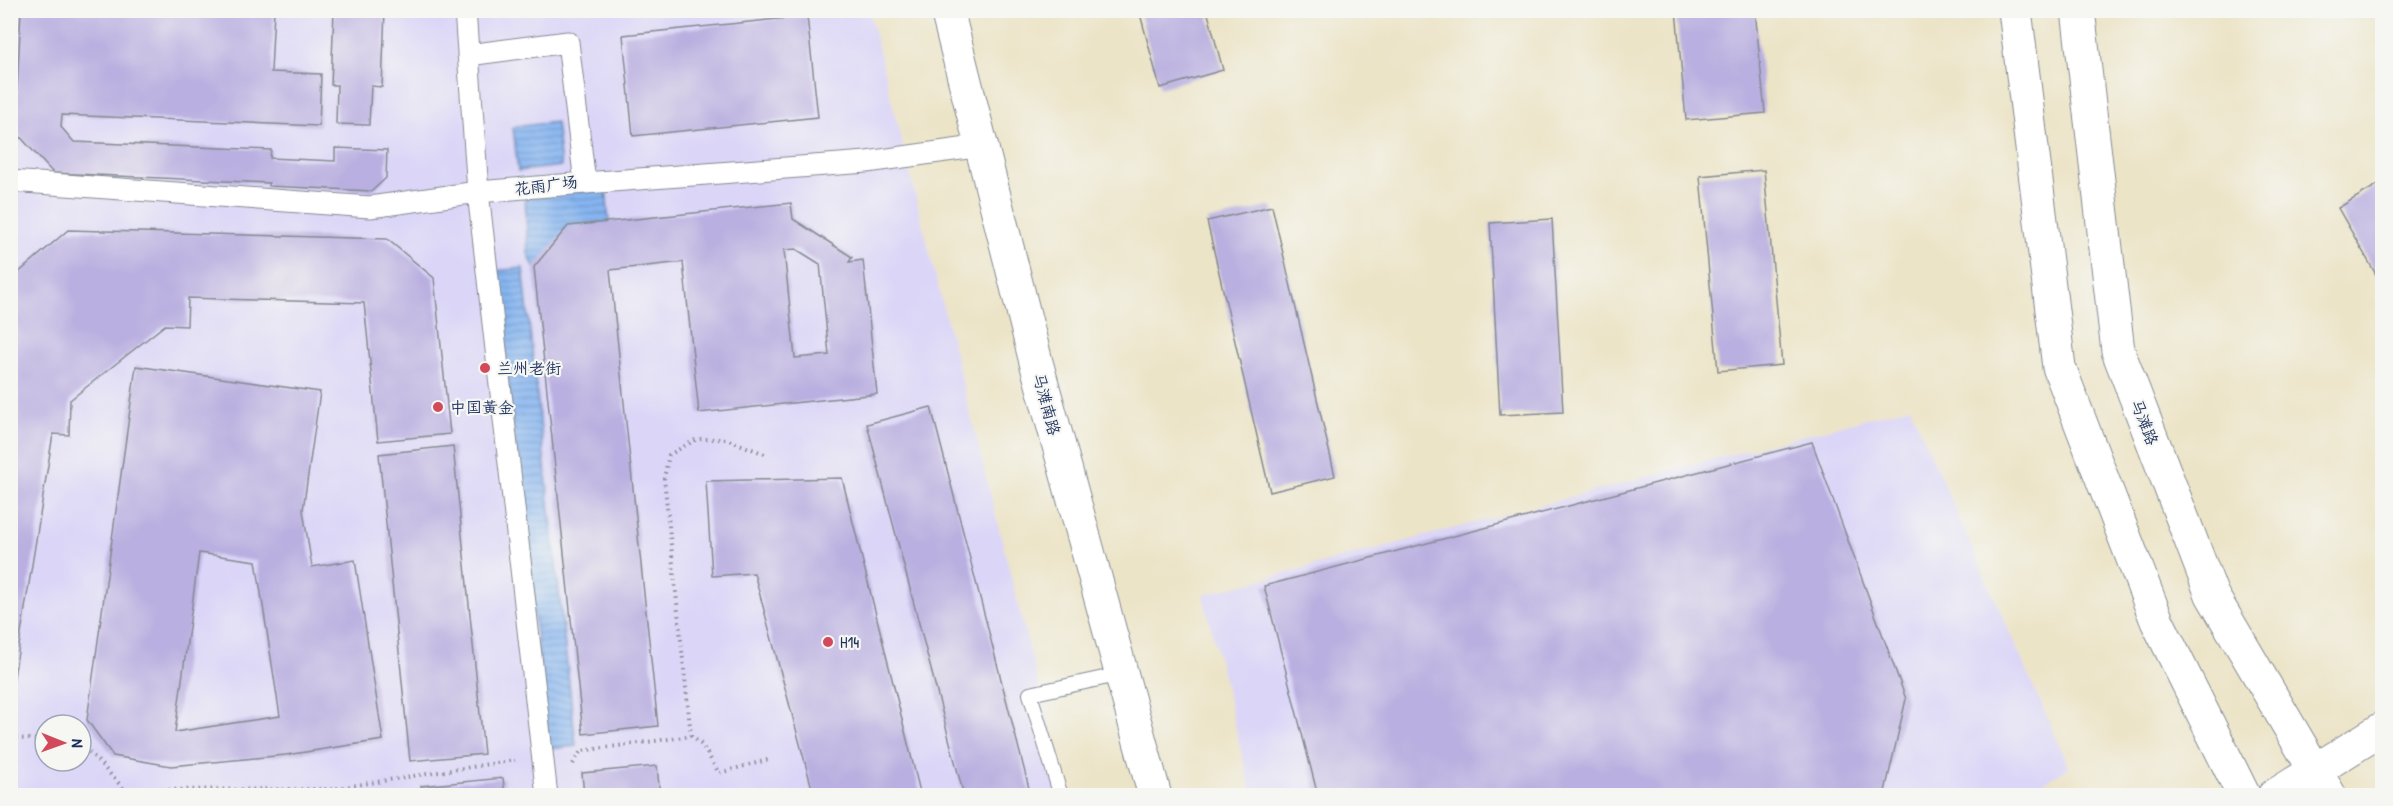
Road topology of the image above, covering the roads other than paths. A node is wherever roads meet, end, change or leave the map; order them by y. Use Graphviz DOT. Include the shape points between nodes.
graph roads {
  1 [pos="465,10"];
  2 [pos="947,10"];
  3 [pos="2015,10"];
  4 [pos="2078,10"];
  5 [pos="468,55"];
  6 [pos="982,146"];
  7 [pos="10,181"];
  8 [pos="585,183"];
  9 [pos="478,192"];
  10 [pos="1122,674"];
  11 [pos="2382,729"];
  12 [pos="2322,783"];
  13 [pos="547,795"];
  14 [pos="1061,795"];
  15 [pos="1155,795"];
  16 [pos="2244,795"];
  17 [pos="2274,795"];
  1 -- 5 [label="street"];
  2 -- 6 [label="main road, 马滩南路"];
  3 -- 16 [label="main road" via="2059,367 2157,621"];
  4 -- 12 [label="main road, 马滩路" via="2118,351 2211,595"];
  5 -- 8 [label="street, 花雨广场" via="568,42"];
  5 -- 9 [label="street"];
  6 -- 8 [label="street" via="867,162"];
  6 -- 10 [label="main road, 马滩南路" via="1036,362"];
  7 -- 9 [label="street, 花雨广场" via="370,207"];
  8 -- 9 [label="street, 花雨广场"];
  9 -- 13 [label="street"];
  10 -- 14 [label="lane" via="1030,694"];
  10 -- 15 [label="main road, 马滩南路"];
  11 -- 12 [label="main road"];
  12 -- 17 [label="main road"];
}
